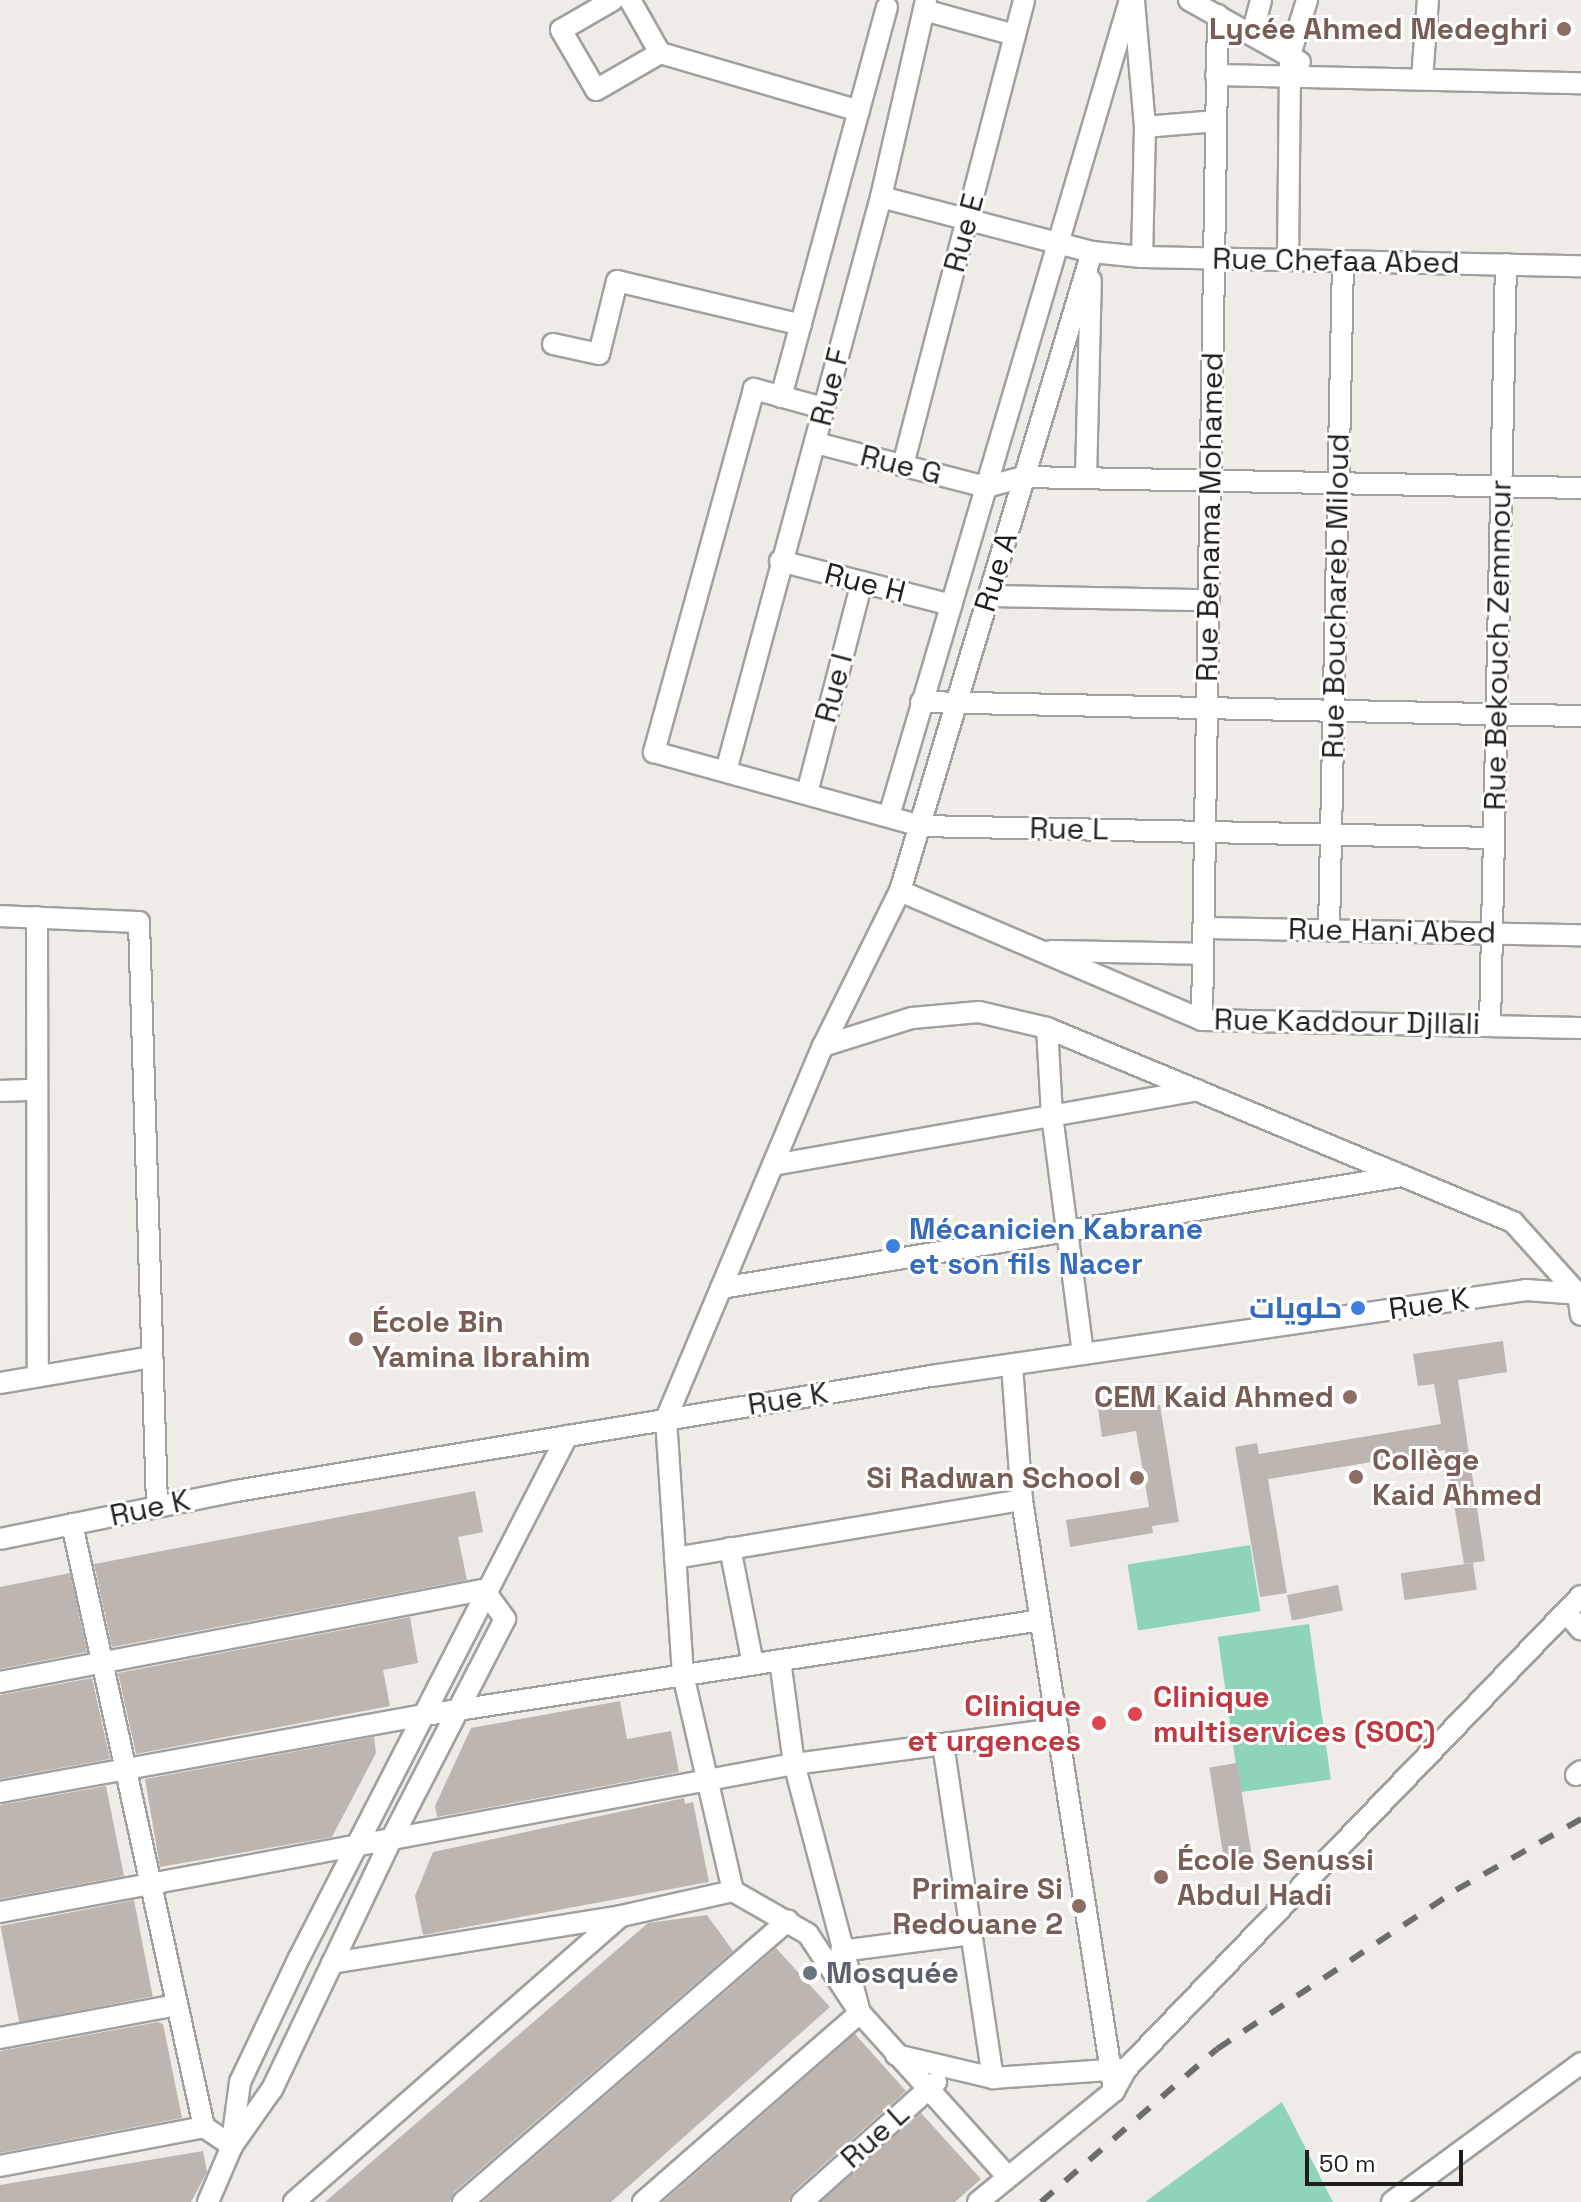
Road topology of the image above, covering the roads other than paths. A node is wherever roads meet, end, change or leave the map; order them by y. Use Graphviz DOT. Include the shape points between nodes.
graph roads {
  1 [pos="613,0"];
  2 [pos="630,0"];
  3 [pos="1024,0"];
  4 [pos="1132,0"];
  5 [pos="1189,0"];
  6 [pos="1261,0"];
  7 [pos="1307,0"];
  8 [pos="1428,0"];
  9 [pos="925,5"];
  10 [pos="887,7"];
  11 [pos="1218,15"];
  12 [pos="1252,34"];
  13 [pos="1015,35"];
  14 [pos="660,53"];
  15 [pos="1290,55"];
  16 [pos="1216,75"];
  17 [pos="1293,76"];
  18 [pos="1323,77"];
  19 [pos="1422,79"];
  20 [pos="1581,83"];
  21 [pos="859,111"];
  22 [pos="1216,121"];
  23 [pos="1145,127"];
  24 [pos="881,197"];
  25 [pos="967,220"];
  26 [pos="1059,243"];
  27 [pos="1092,252"];
  28 [pos="1142,257"];
  29 [pos="1214,258"];
  30 [pos="1288,260"];
  31 [pos="1343,261"];
  32 [pos="1506,264"];
  33 [pos="1581,266"];
  34 [pos="801,325"];
  35 [pos="553,344"];
  36 [pos="781,397"];
  37 [pos="823,408"];
  38 [pos="816,443"];
  39 [pos="903,465"];
  40 [pos="1024,477"];
  41 [pos="1086,478"];
  42 [pos="1211,481"];
  43 [pos="1338,483"];
  44 [pos="986,487"];
  45 [pos="1501,487"];
  46 [pos="1581,488"];
  47 [pos="780,561"];
  48 [pos="862,582"];
  49 [pos="953,598"];
  50 [pos="989,599"];
  51 [pos="1208,600"];
  52 [pos="921,702"];
  53 [pos="956,703"];
  54 [pos="1207,708"];
  55 [pos="1334,711"];
  56 [pos="1497,714"];
  57 [pos="1581,716"];
  58 [pos="726,771"];
  59 [pos="807,793"];
  60 [pos="889,816"];
  61 [pos="920,826"];
  62 [pos="1205,832"];
  63 [pos="1331,834"];
  64 [pos="1494,838"];
  65 [pos="900,891"];
  66 [pos="0,916"];
  67 [pos="37,917"];
  68 [pos="1204,928"];
  69 [pos="1329,930"];
  70 [pos="1492,933"];
  71 [pos="1581,935"];
  72 [pos="1033,950"];
  73 [pos="1203,954"];
  74 [pos="1202,1020"];
  75 [pos="1490,1026"];
  76 [pos="1047,1028"];
  77 [pos="1581,1028"];
  78 [pos="823,1046"];
  79 [pos="35,1090"];
  80 [pos="1197,1090"];
  81 [pos="0,1091"];
  82 [pos="1052,1115"];
  83 [pos="773,1165"];
  84 [pos="1403,1176"];
  85 [pos="1069,1230"];
  86 [pos="721,1288"];
  87 [pos="1579,1294"];
  88 [pos="1581,1315"];
  89 [pos="1083,1354"];
  90 [pos="152,1357"];
  91 [pos="1012,1365"];
  92 [pos="38,1376"];
  93 [pos="0,1383"];
  94 [pos="666,1419"];
  95 [pos="567,1436"];
  96 [pos="1022,1500"];
  97 [pos="157,1505"];
  98 [pos="72,1524"];
  99 [pos="0,1539"];
  100 [pos="730,1548"];
  101 [pos="675,1558"];
  102 [pos="484,1590"];
  103 [pos="1581,1596"];
  104 [pos="1566,1612"];
  105 [pos="1041,1620"];
  106 [pos="1581,1630"];
  107 [pos="780,1660"];
  108 [pos="99,1663"];
  109 [pos="753,1664"];
  110 [pos="683,1675"];
  111 [pos="0,1682"];
  112 [pos="458,1710"];
  113 [pos="419,1716"];
  114 [pos="1058,1729"];
  115 [pos="943,1744"];
  116 [pos="794,1764"];
  117 [pos="124,1766"];
  118 [pos="710,1782"];
  119 [pos="0,1792"];
  120 [pos="390,1842"];
  121 [pos="356,1848"];
  122 [pos="150,1882"];
  123 [pos="733,1891"];
  124 [pos="0,1912"];
  125 [pos="621,1916"];
  126 [pos="788,1920"];
  127 [pos="972,1934"];
  128 [pos="841,1951"];
  129 [pos="332,1963"];
  130 [pos="177,2005"];
  131 [pos="860,2013"];
  132 [pos="0,2038"];
  133 [pos="896,2055"];
  134 [pos="1581,2063"];
  135 [pos="949,2070"];
  136 [pos="1119,2070"];
  137 [pos="993,2078"];
  138 [pos="926,2090"];
  139 [pos="204,2127"];
  140 [pos="232,2146"];
  141 [pos="0,2166"];
  142 [pos="1007,2176"];
  143 [pos="208,2202"];
  144 [pos="294,2202"];
  145 [pos="463,2202"];
  146 [pos="643,2202"];
  147 [pos="802,2202"];
  148 [pos="978,2202"];
  149 [pos="1392,2202"];
  1 -- 14 [label="street" via="561,30 596,90"];
  2 -- 14 [label="street"];
  3 -- 13 [label="street, Rue E"];
  4 -- 23 [label="street"];
  4 -- 26 [label="street"];
  5 -- 11 [label="street"];
  6 -- 12 [label="street"];
  7 -- 15 [label="street"];
  8 -- 19 [label="street"];
  9 -- 13 [label="street"];
  9 -- 24 [label="street, Rue F"];
  10 -- 21 [label="street"];
  11 -- 12 [label="street"];
  11 -- 16 [label="street, Rue Benama Mohamed"];
  12 -- 15 [label="street"];
  13 -- 25 [label="street, Rue E"];
  14 -- 21 [label="street"];
  15 -- 17 [label="street"];
  15 -- 18 [label="street"];
  16 -- 17 [label="street"];
  16 -- 22 [label="street, Rue Benama Mohamed"];
  17 -- 18 [label="street"];
  17 -- 30 [label="street"];
  18 -- 19 [label="street"];
  19 -- 20 [label="street"];
  21 -- 34 [label="street"];
  22 -- 23 [label="street"];
  22 -- 29 [label="street, Rue Benama Mohamed"];
  23 -- 28 [label="street"];
  24 -- 25 [label="street, Rue Chefaa Abed"];
  24 -- 37 [label="street, Rue F"];
  25 -- 26 [label="street, Rue Chefaa Abed"];
  25 -- 39 [label="street, Rue E"];
  26 -- 27 [label="street, Rue Chefaa Abed"];
  26 -- 44 [label="street"];
  27 -- 28 [label="street, Rue Chefaa Abed"];
  27 -- 40 [label="street, Rue A"];
  27 -- 41 [label="street"];
  28 -- 29 [label="street, Rue Chefaa Abed"];
  29 -- 30 [label="street, Rue Chefaa Abed"];
  29 -- 42 [label="street, Rue Benama Mohamed"];
  30 -- 31 [label="street, Rue Chefaa Abed"];
  31 -- 32 [label="street, Rue Chefaa Abed"];
  31 -- 43 [label="street, Rue Bouchareb Miloud"];
  32 -- 33 [label="street, Rue Chefaa Abed"];
  32 -- 45 [label="street, Rue Bekouch Zemmour"];
  34 -- 35 [label="street" via="617,281 599,354"];
  34 -- 36 [label="street"];
  36 -- 37 [label="street"];
  36 -- 58 [label="street, Rue L" via="754,389 654,752"];
  37 -- 38 [label="street, Rue F"];
  38 -- 39 [label="street, Rue G"];
  38 -- 47 [label="street, Rue F"];
  39 -- 44 [label="street, Rue G"];
  40 -- 41 [label="street"];
  40 -- 44 [label="street"];
  40 -- 50 [label="street, Rue A"];
  41 -- 42 [label="street"];
  42 -- 43 [label="street"];
  42 -- 51 [label="street, Rue Benama Mohamed"];
  43 -- 45 [label="street"];
  43 -- 55 [label="street, Rue Bouchareb Miloud"];
  44 -- 49 [label="street"];
  45 -- 46 [label="street"];
  45 -- 56 [label="street, Rue Bekouch Zemmour"];
  47 -- 48 [label="street, Rue H"];
  47 -- 58 [label="street, Rue F"];
  48 -- 49 [label="street, Rue H"];
  48 -- 59 [label="street, Rue I"];
  49 -- 50 [label="street, Rue H"];
  49 -- 52 [label="street"];
  50 -- 51 [label="street, Rue H"];
  50 -- 53 [label="street, Rue A"];
  51 -- 54 [label="street, Rue Benama Mohamed"];
  52 -- 53 [label="street"];
  52 -- 60 [label="street"];
  53 -- 54 [label="street"];
  53 -- 61 [label="street, Rue A"];
  54 -- 55 [label="street"];
  54 -- 62 [label="street, Rue Benama Mohamed"];
  55 -- 56 [label="street"];
  55 -- 63 [label="street, Rue Bouchareb Miloud"];
  56 -- 57 [label="street"];
  56 -- 64 [label="street, Rue Bekouch Zemmour"];
  58 -- 59 [label="street, Rue L"];
  59 -- 60 [label="street, Rue L"];
  60 -- 61 [label="street, Rue L"];
  61 -- 62 [label="street, Rue L"];
  61 -- 65 [label="street, Rue A"];
  62 -- 63 [label="street, Rue L"];
  62 -- 68 [label="street, Rue Benama Mohamed"];
  63 -- 64 [label="street, Rue L"];
  63 -- 69 [label="street, Rue Bouchareb Miloud"];
  64 -- 70 [label="street, Rue Bekouch Zemmour"];
  65 -- 72 [label="street, Rue Kaddour Djllali"];
  65 -- 78 [label="street, Rue A"];
  66 -- 67 [label="street"];
  67 -- 79 [label="street"];
  67 -- 90 [label="street" via="139,922"];
  68 -- 69 [label="street, Rue Hani Abed"];
  68 -- 73 [label="street, Rue Benama Mohamed"];
  69 -- 70 [label="street, Rue Hani Abed"];
  70 -- 71 [label="street, Rue Hani Abed"];
  70 -- 75 [label="street, Rue Bekouch Zemmour"];
  72 -- 73 [label="street"];
  72 -- 74 [label="street, Rue Kaddour Djllali"];
  73 -- 74 [label="street, Rue Benama Mohamed"];
  74 -- 75 [label="street, Rue Kaddour Djllali"];
  75 -- 77 [label="street, Rue Kaddour Djllali"];
  76 -- 78 [label="street" via="979,1012 912,1018"];
  76 -- 80 [label="street"];
  76 -- 82 [label="street"];
  78 -- 83 [label="street, Rue A"];
  79 -- 81 [label="street"];
  79 -- 92 [label="street"];
  80 -- 82 [label="street"];
  80 -- 84 [label="street"];
  82 -- 83 [label="street"];
  82 -- 85 [label="street"];
  83 -- 86 [label="street, Rue A"];
  84 -- 85 [label="street"];
  84 -- 87 [label="street" via="1513,1222"];
  85 -- 86 [label="street"];
  85 -- 89 [label="street"];
  86 -- 94 [label="street, Rue A"];
  87 -- 88 [label="street"];
  87 -- 89 [label="street, Rue K" via="1526,1290"];
  89 -- 91 [label="street, Rue K"];
  90 -- 92 [label="street"];
  90 -- 97 [label="street"];
  91 -- 94 [label="street, Rue K"];
  91 -- 96 [label="street"];
  92 -- 93 [label="street"];
  94 -- 95 [label="street, Rue K"];
  94 -- 101 [label="street"];
  95 -- 97 [label="street, Rue K"];
  95 -- 102 [label="street"];
  96 -- 100 [label="street"];
  96 -- 105 [label="street"];
  97 -- 98 [label="street, Rue K"];
  98 -- 99 [label="street, Rue K"];
  98 -- 108 [label="street"];
  100 -- 101 [label="street"];
  100 -- 109 [label="street"];
  101 -- 110 [label="street"];
  102 -- 108 [label="street"];
  102 -- 112 [label="street" via="505,1619"];
  102 -- 113 [label="street"];
  103 -- 104 [label="street"];
  104 -- 106 [label="street"];
  104 -- 136 [label="street"];
  105 -- 107 [label="street"];
  105 -- 114 [label="street"];
  107 -- 109 [label="street"];
  107 -- 116 [label="street"];
  108 -- 111 [label="street"];
  108 -- 117 [label="street"];
  109 -- 110 [label="street"];
  110 -- 112 [label="street"];
  110 -- 118 [label="street"];
  112 -- 113 [label="street"];
  112 -- 120 [label="street"];
  113 -- 117 [label="street"];
  113 -- 121 [label="street"];
  114 -- 115 [label="street"];
  114 -- 136 [label="street"];
  115 -- 116 [label="street"];
  115 -- 127 [label="street"];
  116 -- 118 [label="street"];
  116 -- 128 [label="street"];
  117 -- 119 [label="street"];
  117 -- 122 [label="street"];
  118 -- 120 [label="street"];
  118 -- 123 [label="street"];
  120 -- 121 [label="street"];
  120 -- 129 [label="street"];
  121 -- 122 [label="street"];
  121 -- 140 [label="street" via="240,2082"];
  122 -- 124 [label="street"];
  122 -- 130 [label="street"];
  123 -- 125 [label="street"];
  123 -- 126 [label="street"];
  125 -- 129 [label="street"];
  125 -- 144 [label="street"];
  126 -- 131 [label="street" via="808,1934"];
  126 -- 145 [label="street"];
  127 -- 128 [label="street"];
  127 -- 137 [label="street"];
  128 -- 131 [label="street"];
  129 -- 140 [label="street" via="272,2089"];
  130 -- 132 [label="street"];
  130 -- 139 [label="street"];
  131 -- 133 [label="street"];
  131 -- 146 [label="street"];
  133 -- 135 [label="street"];
  133 -- 138 [label="street"];
  134 -- 149 [label="street"];
  135 -- 137 [label="street"];
  135 -- 138 [label="street, Rue L"];
  136 -- 137 [label="street"];
  136 -- 142 [label="street" via="1114,2091"];
  138 -- 142 [label="street"];
  138 -- 147 [label="street, Rue L"];
  139 -- 140 [label="street"];
  139 -- 141 [label="street"];
  140 -- 143 [label="street"];
  142 -- 148 [label="street"];
}
